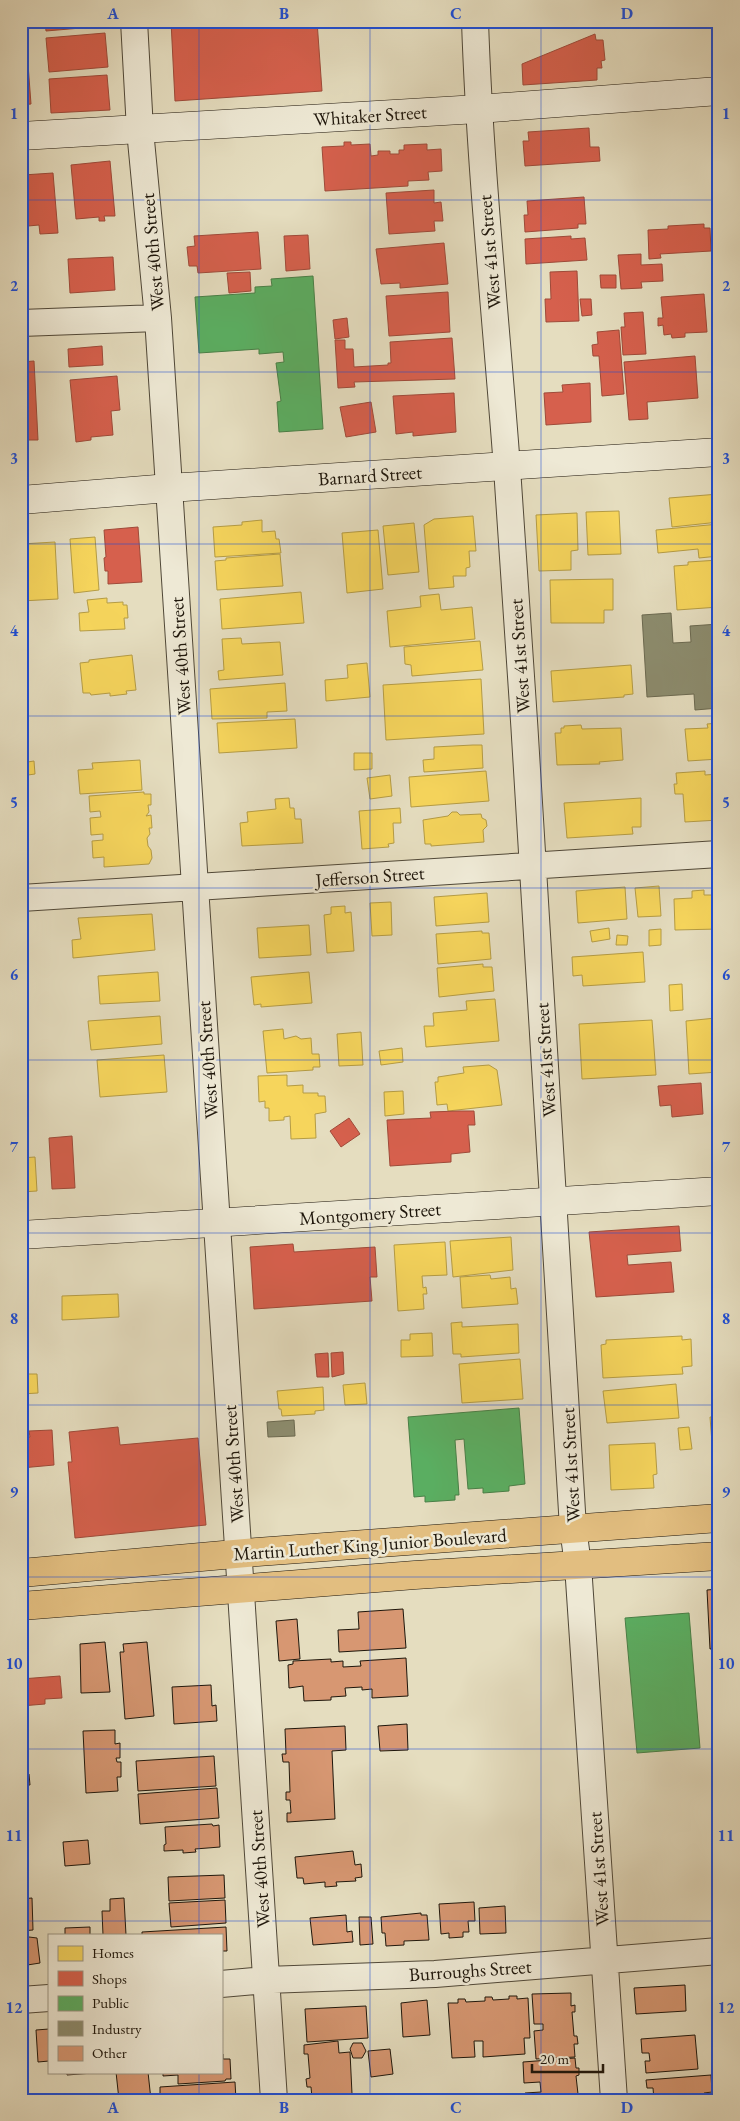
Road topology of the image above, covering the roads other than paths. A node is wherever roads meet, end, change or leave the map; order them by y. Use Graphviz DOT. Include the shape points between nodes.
graph roads {
  1 [pos="134,21"];
  2 [pos="475,21"];
  3 [pos="719,91"];
  4 [pos="478,108"];
  5 [pos="140,130"];
  6 [pos="21,136"];
  7 [pos="158,318"];
  8 [pos="21,323"];
  9 [pos="719,452"];
  10 [pos="506,466"];
  11 [pos="169,488"];
  12 [pos="21,500"];
  13 [pos="719,854"];
  14 [pos="532,866"];
  15 [pos="196,887"];
  16 [pos="21,898"];
  17 [pos="719,1191"];
  18 [pos="554,1202"];
  19 [pos="218,1223"];
  20 [pos="21,1235"];
  21 [pos="719,1518"];
  22 [pos="573,1528"];
  23 [pos="238,1554"];
  24 [pos="719,1556"];
  25 [pos="578,1565"];
  26 [pos="21,1573"];
  27 [pos="241,1589"];
  28 [pos="21,1606"];
  29 [pos="719,1951"];
  30 [pos="604,1959"];
  31 [pos="266,1980"];
  32 [pos="222,1984"];
  33 [pos="48,1998"];
  34 [pos="21,2000"];
  35 [pos="274,2100"];
  36 [pos="614,2100"];
  1 -- 5 [label="street, West 40th Street"];
  2 -- 4 [label="street, West 41st Street"];
  3 -- 4 [label="main road, Whitaker Street"];
  4 -- 5 [label="main road, Whitaker Street"];
  4 -- 10 [label="street, West 41st Street"];
  5 -- 6 [label="main road, Whitaker Street"];
  5 -- 7 [label="street, West 40th Street"];
  7 -- 8 [label="street"];
  7 -- 11 [label="street, West 40th Street"];
  9 -- 10 [label="main road, Barnard Street"];
  10 -- 11 [label="main road, Barnard Street"];
  10 -- 14 [label="street, West 41st Street"];
  11 -- 12 [label="main road, Barnard Street"];
  11 -- 15 [label="street, West 40th Street"];
  13 -- 14 [label="street, Jefferson Street"];
  14 -- 15 [label="street, Jefferson Street"];
  14 -- 18 [label="street, West 41st Street"];
  15 -- 16 [label="street, Jefferson Street"];
  15 -- 19 [label="street, West 40th Street"];
  17 -- 18 [label="main road, Montgomery Street"];
  18 -- 19 [label="main road, Montgomery Street"];
  18 -- 22 [label="street, West 41st Street"];
  19 -- 20 [label="main road, Montgomery Street"];
  19 -- 23 [label="street, West 40th Street"];
  21 -- 22 [label="main road, Martin Luther King Junior Boulevard"];
  22 -- 23 [label="main road, Martin Luther King Junior Boulevard"];
  22 -- 25 [label="street, West 41st Street"];
  23 -- 26 [label="main road, Martin Luther King Junior Boulevard"];
  23 -- 27 [label="street, West 40th Street"];
  24 -- 25 [label="main road, Martin Luther King Junior Boulevard"];
  25 -- 27 [label="main road, Martin Luther King Junior Boulevard"];
  25 -- 30 [label="street, West 41st Street"];
  27 -- 28 [label="main road, Martin Luther King Junior Boulevard"];
  27 -- 31 [label="street, West 40th Street"];
  29 -- 30 [label="street, Burroughs Street"];
  30 -- 31 [label="street, Burroughs Street" via="435,1974"];
  30 -- 36 [label="street, West 41st Street"];
  31 -- 32 [label="street, Burroughs Street"];
  31 -- 35 [label="street, West 40th Street"];
  33 -- 34 [label="street"];
}
